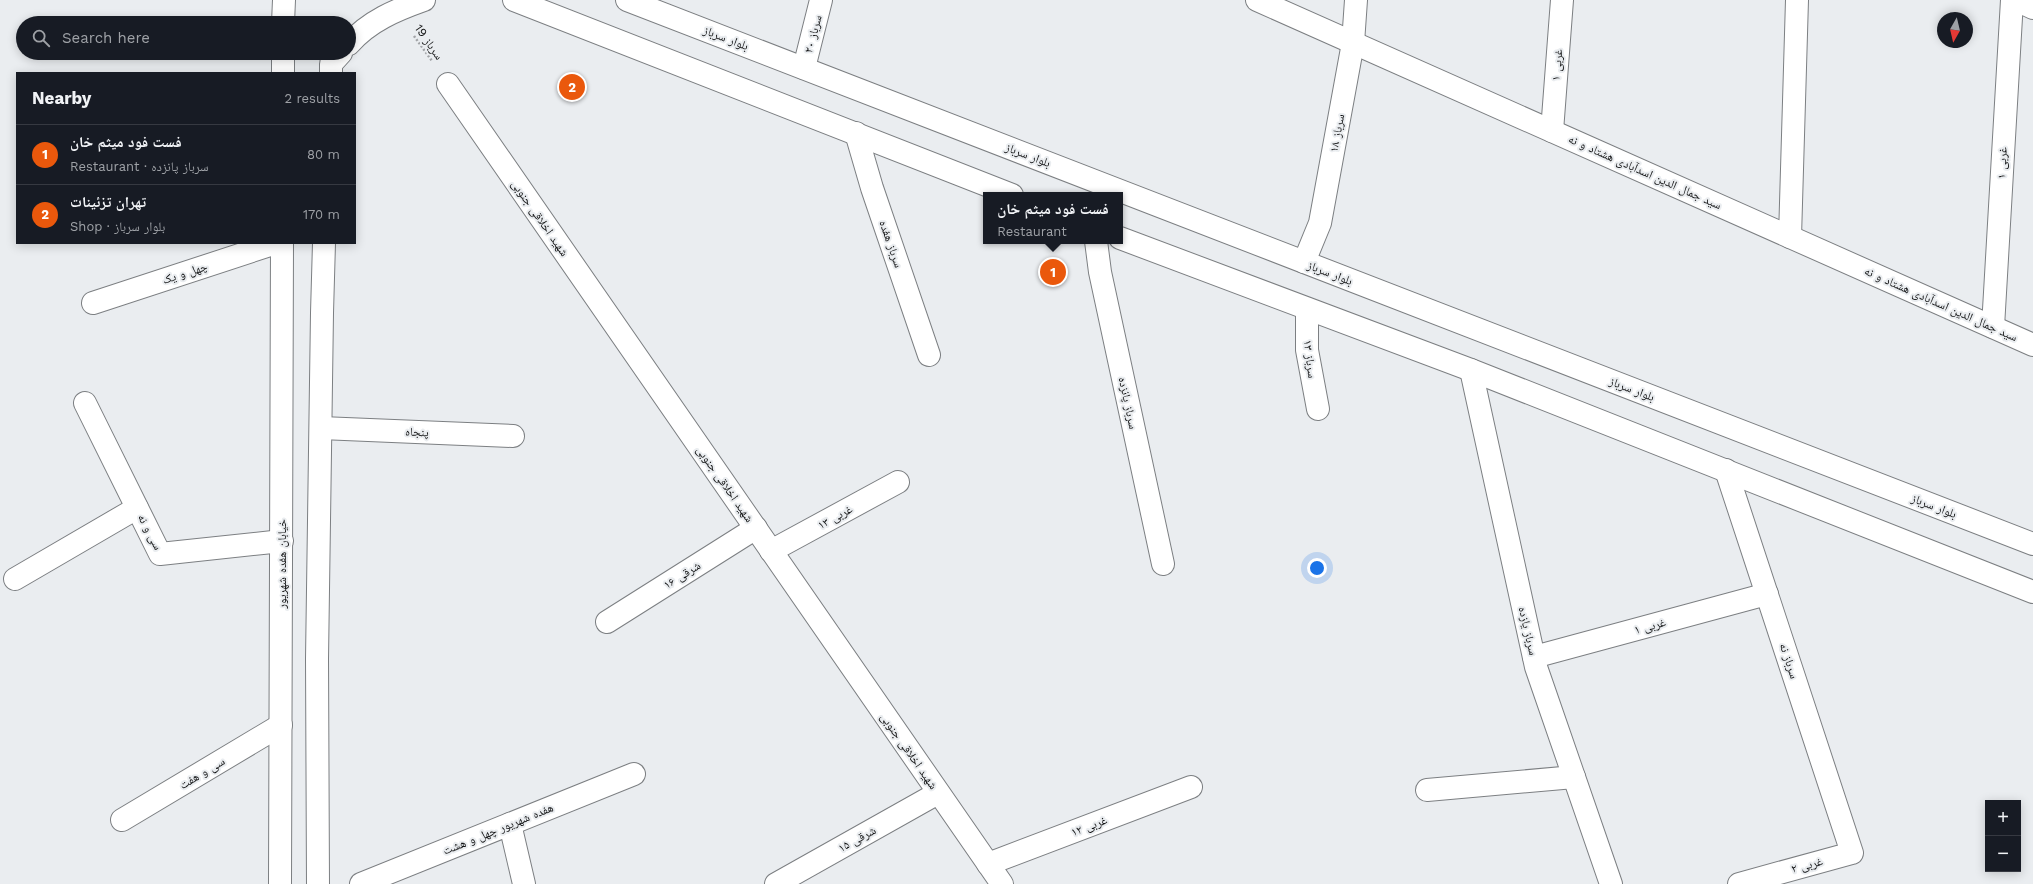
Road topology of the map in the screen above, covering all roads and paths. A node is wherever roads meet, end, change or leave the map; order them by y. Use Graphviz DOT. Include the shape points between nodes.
graph roads {
  1 [pos="284,0"];
  2 [pos="424,0"];
  3 [pos="627,0"];
  4 [pos="821,0"];
  5 [pos="1257,0"];
  6 [pos="1356,0"];
  7 [pos="1562,0"];
  8 [pos="1797,0"];
  9 [pos="2012,0"];
  10 [pos="2016,0"];
  11 [pos="516,1"];
  12 [pos="2033,8"];
  13 [pos="396,10"];
  14 [pos="284,16"];
  15 [pos="356,36"];
  16 [pos="1353,43"];
  17 [pos="283,60"];
  18 [pos="335,60"];
  19 [pos="804,68"];
  20 [pos="283,72"];
  21 [pos="331,72"];
  22 [pos="448,84"];
  23 [pos="1552,131"];
  24 [pos="856,132"];
  25 [pos="1005,192"];
  26 [pos="1790,236"];
  27 [pos="1123,239"];
  28 [pos="273,244"];
  29 [pos="282,244"];
  30 [pos="324,244"];
  31 [pos="1096,244"];
  32 [pos="1304,262"];
  33 [pos="93,303"];
  34 [pos="1306,309"];
  35 [pos="1993,327"];
  36 [pos="2033,345"];
  37 [pos="929,355"];
  38 [pos="1471,370"];
  39 [pos="85,403"];
  40 [pos="1318,409"];
  41 [pos="321,428"];
  42 [pos="513,436"];
  43 [pos="1726,470"];
  44 [pos="898,482"];
  45 [pos="137,508"];
  46 [pos="756,528"];
  47 [pos="282,541"];
  48 [pos="2033,544"];
  49 [pos="771,551"];
  50 [pos="1163,564"];
  51 [pos="15,579"];
  52 [pos="2033,592"];
  53 [pos="1767,594"];
  54 [pos="608,622"];
  55 [pos="1534,657"];
  56 [pos="281,725"];
  57 [pos="634,774"];
  58 [pos="1574,778"];
  59 [pos="1191,787"];
  60 [pos="1427,790"];
  61 [pos="938,793"];
  62 [pos="122,820"];
  63 [pos="510,824"];
  64 [pos="1852,853"];
  65 [pos="988,864"];
  66 [pos="280,884"];
  67 [pos="318,884"];
  68 [pos="361,884"];
  69 [pos="524,884"];
  70 [pos="776,884"];
  71 [pos="1002,884"];
  72 [pos="1611,884"];
  73 [pos="1739,884"];
  1 -- 14 [label="street"];
  2 -- 13 [label="street"];
  3 -- 19 [label="street, بلوار سرباز"];
  4 -- 19 [label="street, سرباز ۲۰"];
  5 -- 16 [label="street, سید جمال الدین اسدآبادی هشتاد و نه"];
  6 -- 16 [label="street, سرباز ۱۸"];
  7 -- 23 [label="street, غربی ۱"];
  8 -- 26 [label="street"];
  9 -- 35 [label="street, غربی ۱"];
  10 -- 12 [label="street"];
  11 -- 24 [label="street"];
  13 -- 15 [label="street"];
  13 -- 22 [label="path, سرباز 19"];
  16 -- 23 [label="street, سید جمال الدین اسدآبادی هشتاد و نه"];
  16 -- 32 [label="street, سرباز ۱۸" via="1320,223"];
  17 -- 20 [label="street"];
  18 -- 21 [label="street" via="331,64"];
  19 -- 32 [label="street, بلوار سرباز"];
  22 -- 46 [label="street, شهید اخلاقی جنوبی"];
  23 -- 26 [label="street, سید جمال الدین اسدآبادی هشتاد و نه"];
  24 -- 25 [label="street"];
  24 -- 37 [label="street, سرباز هفده" via="872,188"];
  26 -- 35 [label="street, سید جمال الدین اسدآبادی هشتاد و نه"];
  27 -- 34 [label="street"];
  28 -- 33 [label="street, چهل و یک"];
  29 -- 47 [label="street, خیابان هفده شهریور"];
  30 -- 41 [label="street"];
  31 -- 50 [label="street, سرباز پانزده" via="1100,272"];
  32 -- 48 [label="street, بلوار سرباز"];
  34 -- 38 [label="street"];
  34 -- 40 [label="street, سرباز ۱۳" via="1307,350"];
  35 -- 36 [label="street, سید جمال الدین اسدآبادی هشتاد و نه"];
  38 -- 43 [label="street"];
  38 -- 55 [label="street, سرباز یازده"];
  39 -- 45 [label="street, سی و نه"];
  41 -- 42 [label="street, پنجاه"];
  41 -- 67 [label="street" via="317,659"];
  43 -- 52 [label="street"];
  43 -- 53 [label="street, سرباز نه"];
  44 -- 49 [label="street, غربی ۱۳"];
  45 -- 47 [label="street, سی و نه" via="160,554"];
  45 -- 51 [label="street"];
  46 -- 49 [label="street, شهید اخلاقی جنوبی"];
  46 -- 54 [label="street, شرقی ۱۶"];
  47 -- 56 [label="street, خیابان هفده شهریور"];
  49 -- 61 [label="street, شهید اخلاقی جنوبی"];
  53 -- 55 [label="street, غربی ۱"];
  53 -- 64 [label="street, سرباز نه"];
  55 -- 58 [label="street, سرباز یازده"];
  56 -- 62 [label="street, سی و هفت"];
  56 -- 66 [label="street, خیابان هفده شهریور"];
  57 -- 63 [label="street, هفده شهریور چهل و هشت"];
  58 -- 60 [label="street"];
  58 -- 72 [label="street, سرباز یازده"];
  59 -- 65 [label="street, غربی ۱۲"];
  61 -- 65 [label="street, شهید اخلاقی جنوبی"];
  61 -- 70 [label="street, شرقی ۱۵"];
  63 -- 68 [label="street, هفده شهریور چهل و هشت"];
  63 -- 69 [label="street"];
  64 -- 73 [label="street, غربی ۲"];
  65 -- 71 [label="street, شهید اخلاقی جنوبی"];
}
